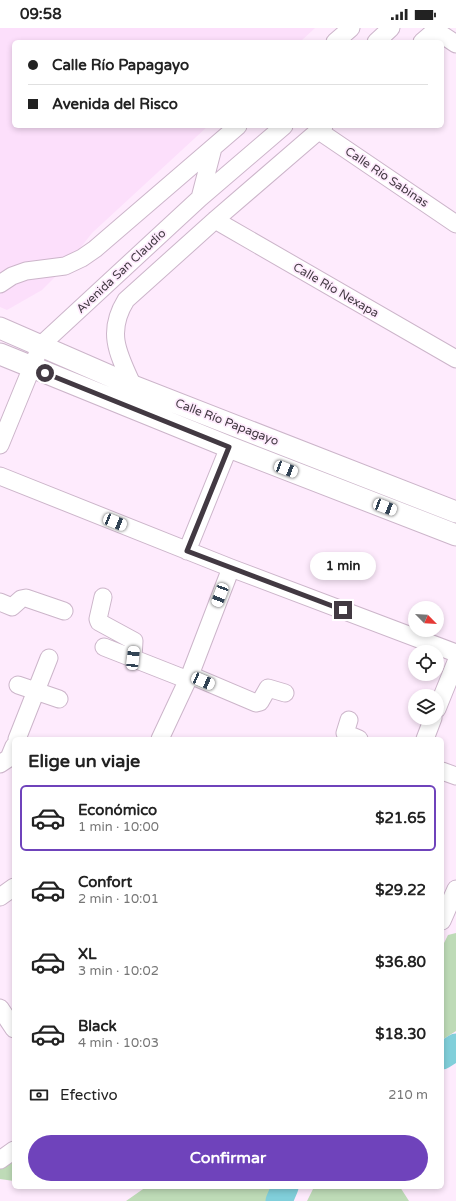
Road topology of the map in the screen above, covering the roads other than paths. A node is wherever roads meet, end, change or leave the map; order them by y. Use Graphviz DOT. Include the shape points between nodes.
graph roads {
  1 [pos="352,28"];
  2 [pos="391,28"];
  3 [pos="437,29"];
  4 [pos="337,40"];
  5 [pos="378,40"];
  6 [pos="424,40"];
  7 [pos="456,44"];
  8 [pos="236,128"];
  9 [pos="282,128"];
  10 [pos="290,128"];
  11 [pos="322,128"];
  12 [pos="213,148"];
  13 [pos="290,156"];
  14 [pos="200,198"];
  15 [pos="215,220"];
  16 [pos="456,224"];
  17 [pos="6,280"];
  18 [pos="0,328"];
  19 [pos="41,345"];
  20 [pos="0,354"];
  21 [pos="456,359"];
  22 [pos="31,367"];
  23 [pos="133,386"];
  24 [pos="0,445"];
  25 [pos="229,447"];
  26 [pos="0,476"];
  27 [pos="456,512"];
  28 [pos="456,534"];
  29 [pos="187,551"];
  30 [pos="231,568"];
  31 [pos="103,597"];
  32 [pos="0,602"];
  33 [pos="64,611"];
  34 [pos="104,647"];
  35 [pos="456,653"];
  36 [pos="49,658"];
  37 [pos="133,658"];
  38 [pos="456,662"];
  39 [pos="189,677"];
  40 [pos="18,684"];
  41 [pos="35,691"];
  42 [pos="444,692"];
  43 [pos="285,693"];
  44 [pos="58,699"];
  45 [pos="349,720"];
  46 [pos="430,725"];
  47 [pos="18,737"];
  48 [pos="161,737"];
  49 [pos="354,737"];
  50 [pos="426,737"];
  51 [pos="444,772"];
  52 [pos="456,776"];
  53 [pos="12,888"];
  54 [pos="456,889"];
  55 [pos="0,897"];
  56 [pos="444,917"];
  57 [pos="444,922"];
  58 [pos="456,923"];
  59 [pos="12,1151"];
  60 [pos="0,1160"];
  1 -- 4 [label="street"];
  2 -- 5 [label="street"];
  3 -- 6 [label="street"];
  3 -- 7 [label="street"];
  8 -- 12 [label="street"];
  9 -- 14 [label="street, Avenida San Claudio"];
  10 -- 13 [label="street"];
  11 -- 13 [label="street, Avenida San Claudio"];
  11 -- 16 [label="street, Calle Río Sabinas"];
  12 -- 14 [label="street"];
  12 -- 17 [label="street" via="82,258 65,266 37,269"];
  13 -- 15 [label="street, Avenida San Claudio"];
  14 -- 19 [label="street, Avenida San Claudio"];
  15 -- 21 [label="street, Calle Río Nexapa"];
  15 -- 23 [label="street, Avenida San Claudio" via="126,300 119,312 115,333 117,344"];
  18 -- 19 [label="main road, Calle Río Papagayo"];
  19 -- 22 [label="street, Avenida San Claudio"];
  19 -- 23 [label="main road, Calle Río Papagayo"];
  20 -- 22 [label="main road, Calle Río Papagayo"];
  22 -- 24 [label="street, Avenida San Claudio"];
  22 -- 25 [label="main road, Calle Río Papagayo"];
  23 -- 27 [label="main road, Calle Río Papagayo"];
  25 -- 28 [label="main road, Calle Río Papagayo"];
  25 -- 29 [label="street"];
  26 -- 29 [label="street"];
  29 -- 30 [label="street"];
  30 -- 35 [label="street"];
  30 -- 39 [label="street"];
  31 -- 37 [label="street" via="99,622 134,641"];
  32 -- 33 [label="street" via="12,607 20,599 26,598"];
  34 -- 37 [label="street"];
  36 -- 41 [label="street"];
  37 -- 39 [label="street"];
  38 -- 42 [label="street"];
  39 -- 43 [label="street" via="258,703 268,688"];
  39 -- 48 [label="street"];
  40 -- 41 [label="street"];
  41 -- 44 [label="street"];
  41 -- 47 [label="street"];
  45 -- 49 [label="street" via="345,733"];
  46 -- 50 [label="street"];
  51 -- 52 [label="street"];
  53 -- 55 [label="street"];
  54 -- 56 [label="street"];
  57 -- 58 [label="street"];
  59 -- 60 [label="street"];
}
